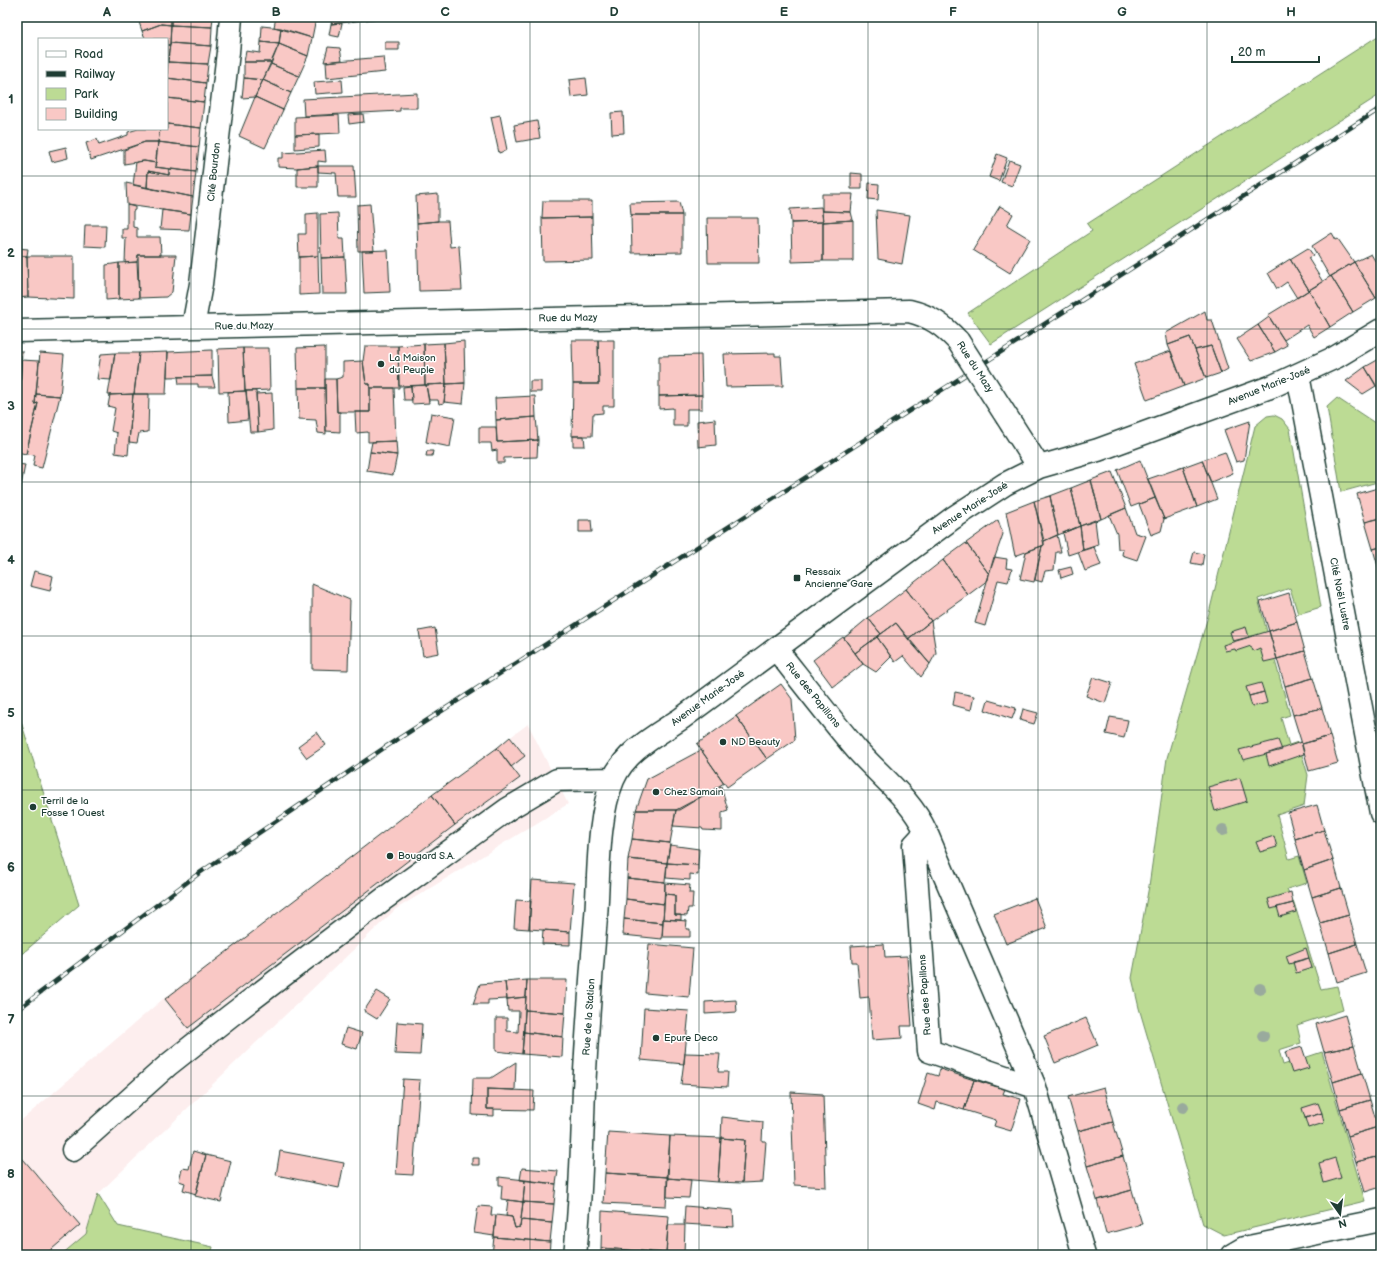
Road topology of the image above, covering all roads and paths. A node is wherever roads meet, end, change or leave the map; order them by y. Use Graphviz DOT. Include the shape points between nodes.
graph roads {
  1 [pos="231,17"];
  2 [pos="193,327"];
  3 [pos="1381,330"];
  4 [pos="17,331"];
  5 [pos="1298,376"];
  6 [pos="1039,467"];
  7 [pos="776,649"];
  8 [pos="613,779"];
  9 [pos="1381,813"];
  10 [pos="926,832"];
  11 [pos="1035,1087"];
  12 [pos="73,1150"];
  13 [pos="1381,1220"];
  14 [pos="575,1255"];
  15 [pos="1084,1255"];
  16 [pos="1232,1255"];
  1 -- 2 [label="street, Cité Bourdon" via="201,284"];
  2 -- 4 [label="street, Rue du Mazy"];
  2 -- 6 [label="street, Rue du Mazy, bridge" via="909,310 938,322 958,341"];
  3 -- 5 [label="street, Avenue Marie-José"];
  5 -- 6 [label="street, Avenue Marie-José" via="1098,450"];
  5 -- 9 [label="street, Cité Noël Lustre"];
  6 -- 7 [label="street, Avenue Marie-José" via="1006,484 953,518"];
  7 -- 8 [label="street, Avenue Marie-José" via="637,748"];
  7 -- 10 [label="street, Rue des Papillons" via="858,750 912,807"];
  8 -- 12 [label="street" via="557,780 508,809 224,1021 168,1066"];
  8 -- 14 [label="street, Rue de la Station" via="605,808 600,854"];
  10 -- 11 [label="street, Rue des Papillons"];
  10 -- 11 [label="street, Rue des Papillons" via="914,845 929,1051"];
  11 -- 15 [label="street, Rue des Papillons"];
  13 -- 16 [label="street" via="1244,1248"];
}
